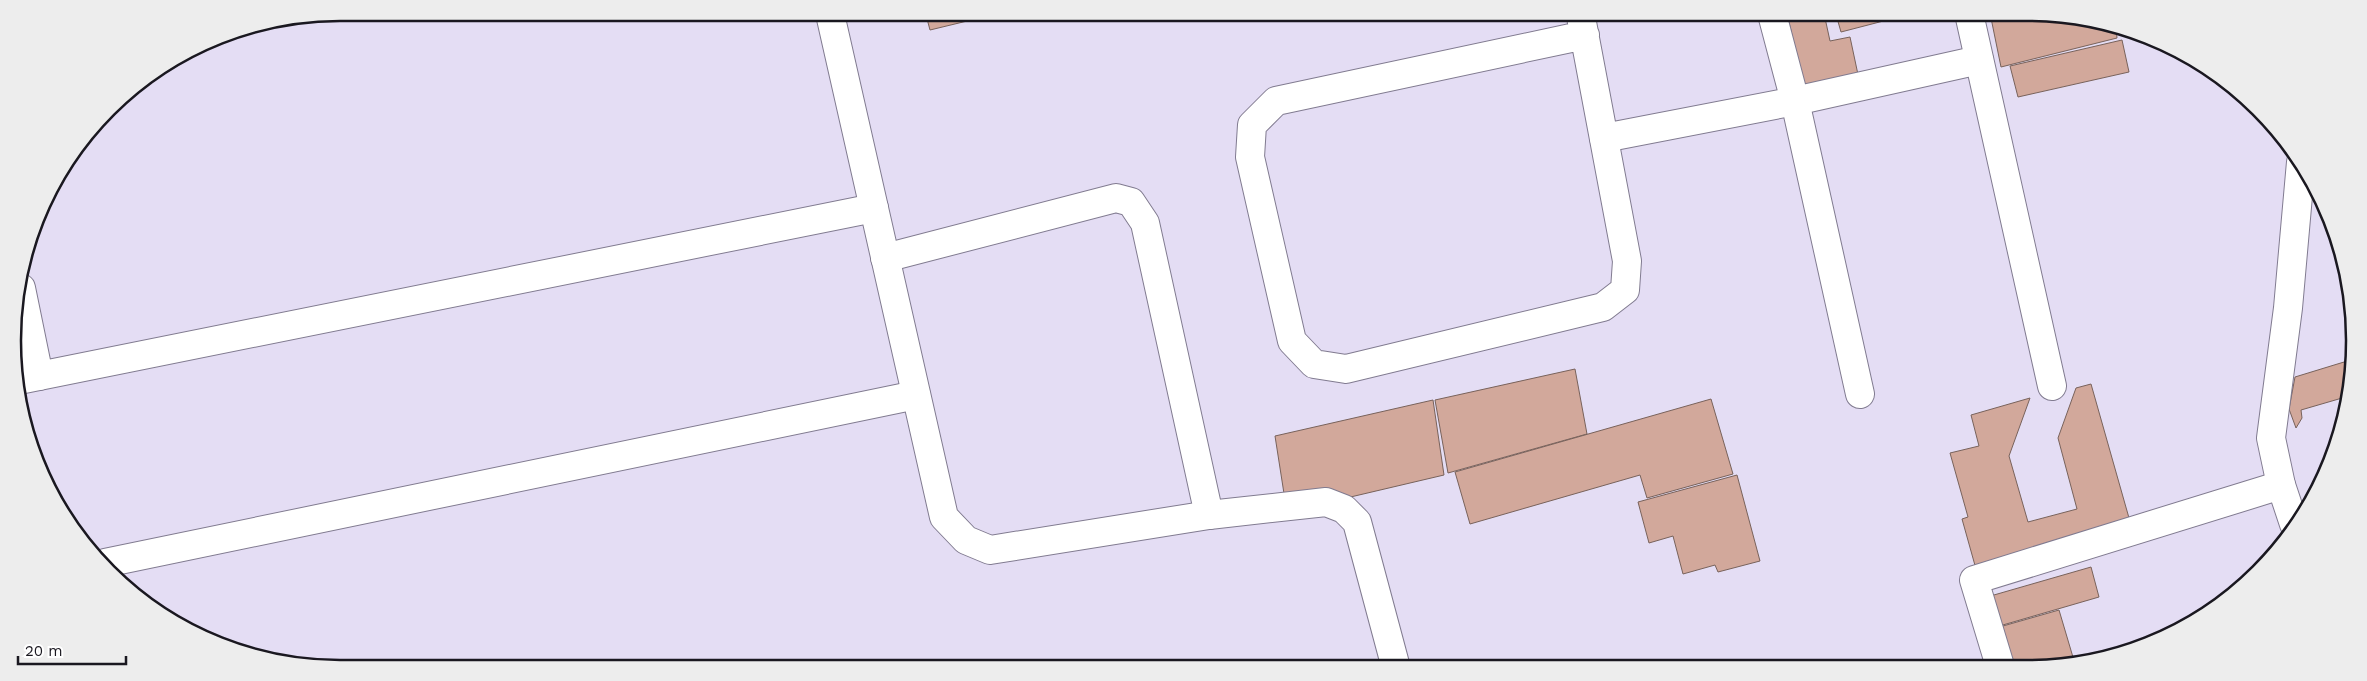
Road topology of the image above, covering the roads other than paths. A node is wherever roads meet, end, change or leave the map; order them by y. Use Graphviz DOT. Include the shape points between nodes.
graph roads {
  1 [pos="832,21"];
  2 [pos="1775,21"];
  3 [pos="1971,21"];
  4 [pos="1583,26"];
  5 [pos="1979,60"];
  6 [pos="1795,101"];
  7 [pos="1604,138"];
  8 [pos="2300,176"];
  9 [pos="874,208"];
  10 [pos="885,258"];
  11 [pos="23,310"];
  12 [pos="29,378"];
  13 [pos="2052,386"];
  14 [pos="1860,394"];
  15 [pos="916,395"];
  16 [pos="2281,485"];
  17 [pos="1209,515"];
  18 [pos="2292,518"];
  19 [pos="111,562"];
  20 [pos="1394,660"];
  21 [pos="1998,660"];
  1 -- 9 [label="street"];
  2 -- 6 [label="street"];
  3 -- 5 [label="street"];
  4 -- 7 [label="street"];
  4 -- 7 [label="street" via="1276,101 1252,124 1250,157 1292,341 1314,364 1346,369 1603,307 1625,290 1628,261"];
  5 -- 6 [label="street"];
  5 -- 13 [label="street"];
  6 -- 7 [label="street"];
  6 -- 14 [label="street"];
  8 -- 16 [label="street" via="2288,308 2271,438"];
  9 -- 10 [label="street"];
  9 -- 12 [label="street"];
  10 -- 15 [label="street"];
  10 -- 17 [label="street" via="1116,198 1131,202 1145,223"];
  11 -- 12 [label="street"];
  15 -- 17 [label="street" via="944,517 966,540 990,550"];
  15 -- 19 [label="street"];
  16 -- 18 [label="street"];
  16 -- 21 [label="street" via="1974,580"];
  17 -- 20 [label="street" via="1326,502 1344,509 1357,522"];
}
